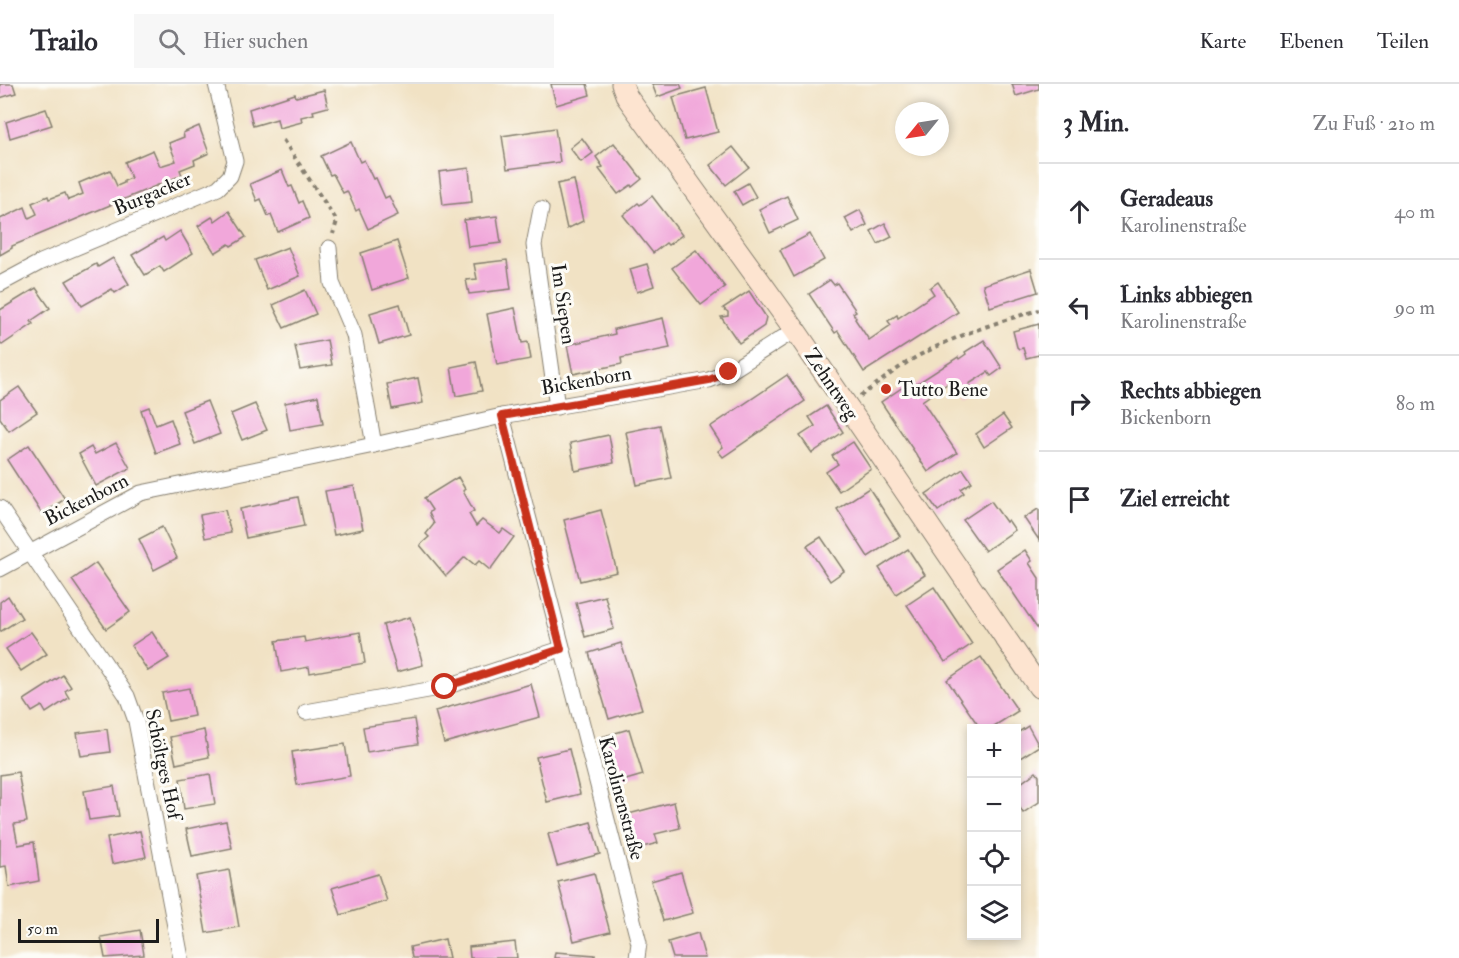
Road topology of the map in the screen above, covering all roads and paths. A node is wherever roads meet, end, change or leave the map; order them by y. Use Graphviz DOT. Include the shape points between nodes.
graph roads {
  1 [pos="216,84"];
  2 [pos="622,84"];
  3 [pos="283,140"];
  4 [pos="541,209"];
  5 [pos="329,248"];
  6 [pos="0,284"];
  7 [pos="1039,310"];
  8 [pos="795,330"];
  9 [pos="847,405"];
  10 [pos="557,406"];
  11 [pos="502,416"];
  12 [pos="374,445"];
  13 [pos="0,508"];
  14 [pos="30,552"];
  15 [pos="0,569"];
  16 [pos="561,649"];
  17 [pos="1039,687"];
  18 [pos="306,712"];
  19 [pos="181,958"];
  20 [pos="637,958"];
  1 -- 6 [label="street, Burgacker" via="235,161 230,177 218,188 41,261"];
  2 -- 8 [label="street, Zehntweg" via="627,97"];
  3 -- 5 [label="path" via="337,221"];
  4 -- 10 [label="street, Im Siepen" via="534,245"];
  5 -- 12 [label="street" via="332,283 354,335"];
  7 -- 9 [label="path" via="954,338 915,358"];
  8 -- 9 [label="street, Zehntweg"];
  8 -- 10 [label="street, Bickenborn" via="729,372 709,380"];
  9 -- 17 [label="street, Zehntweg"];
  10 -- 11 [label="street, Bickenborn"];
  11 -- 12 [label="street, Bickenborn"];
  11 -- 16 [label="street, Karolinenstraße"];
  12 -- 14 [label="street, Bickenborn" via="141,493"];
  13 -- 14 [label="street, Schöltges Hof"];
  14 -- 15 [label="street, Bickenborn"];
  14 -- 19 [label="street, Schöltges Hof" via="128,696"];
  16 -- 18 [label="street" via="445,687"];
  16 -- 20 [label="street, Karolinenstraße" via="639,943"];
}
